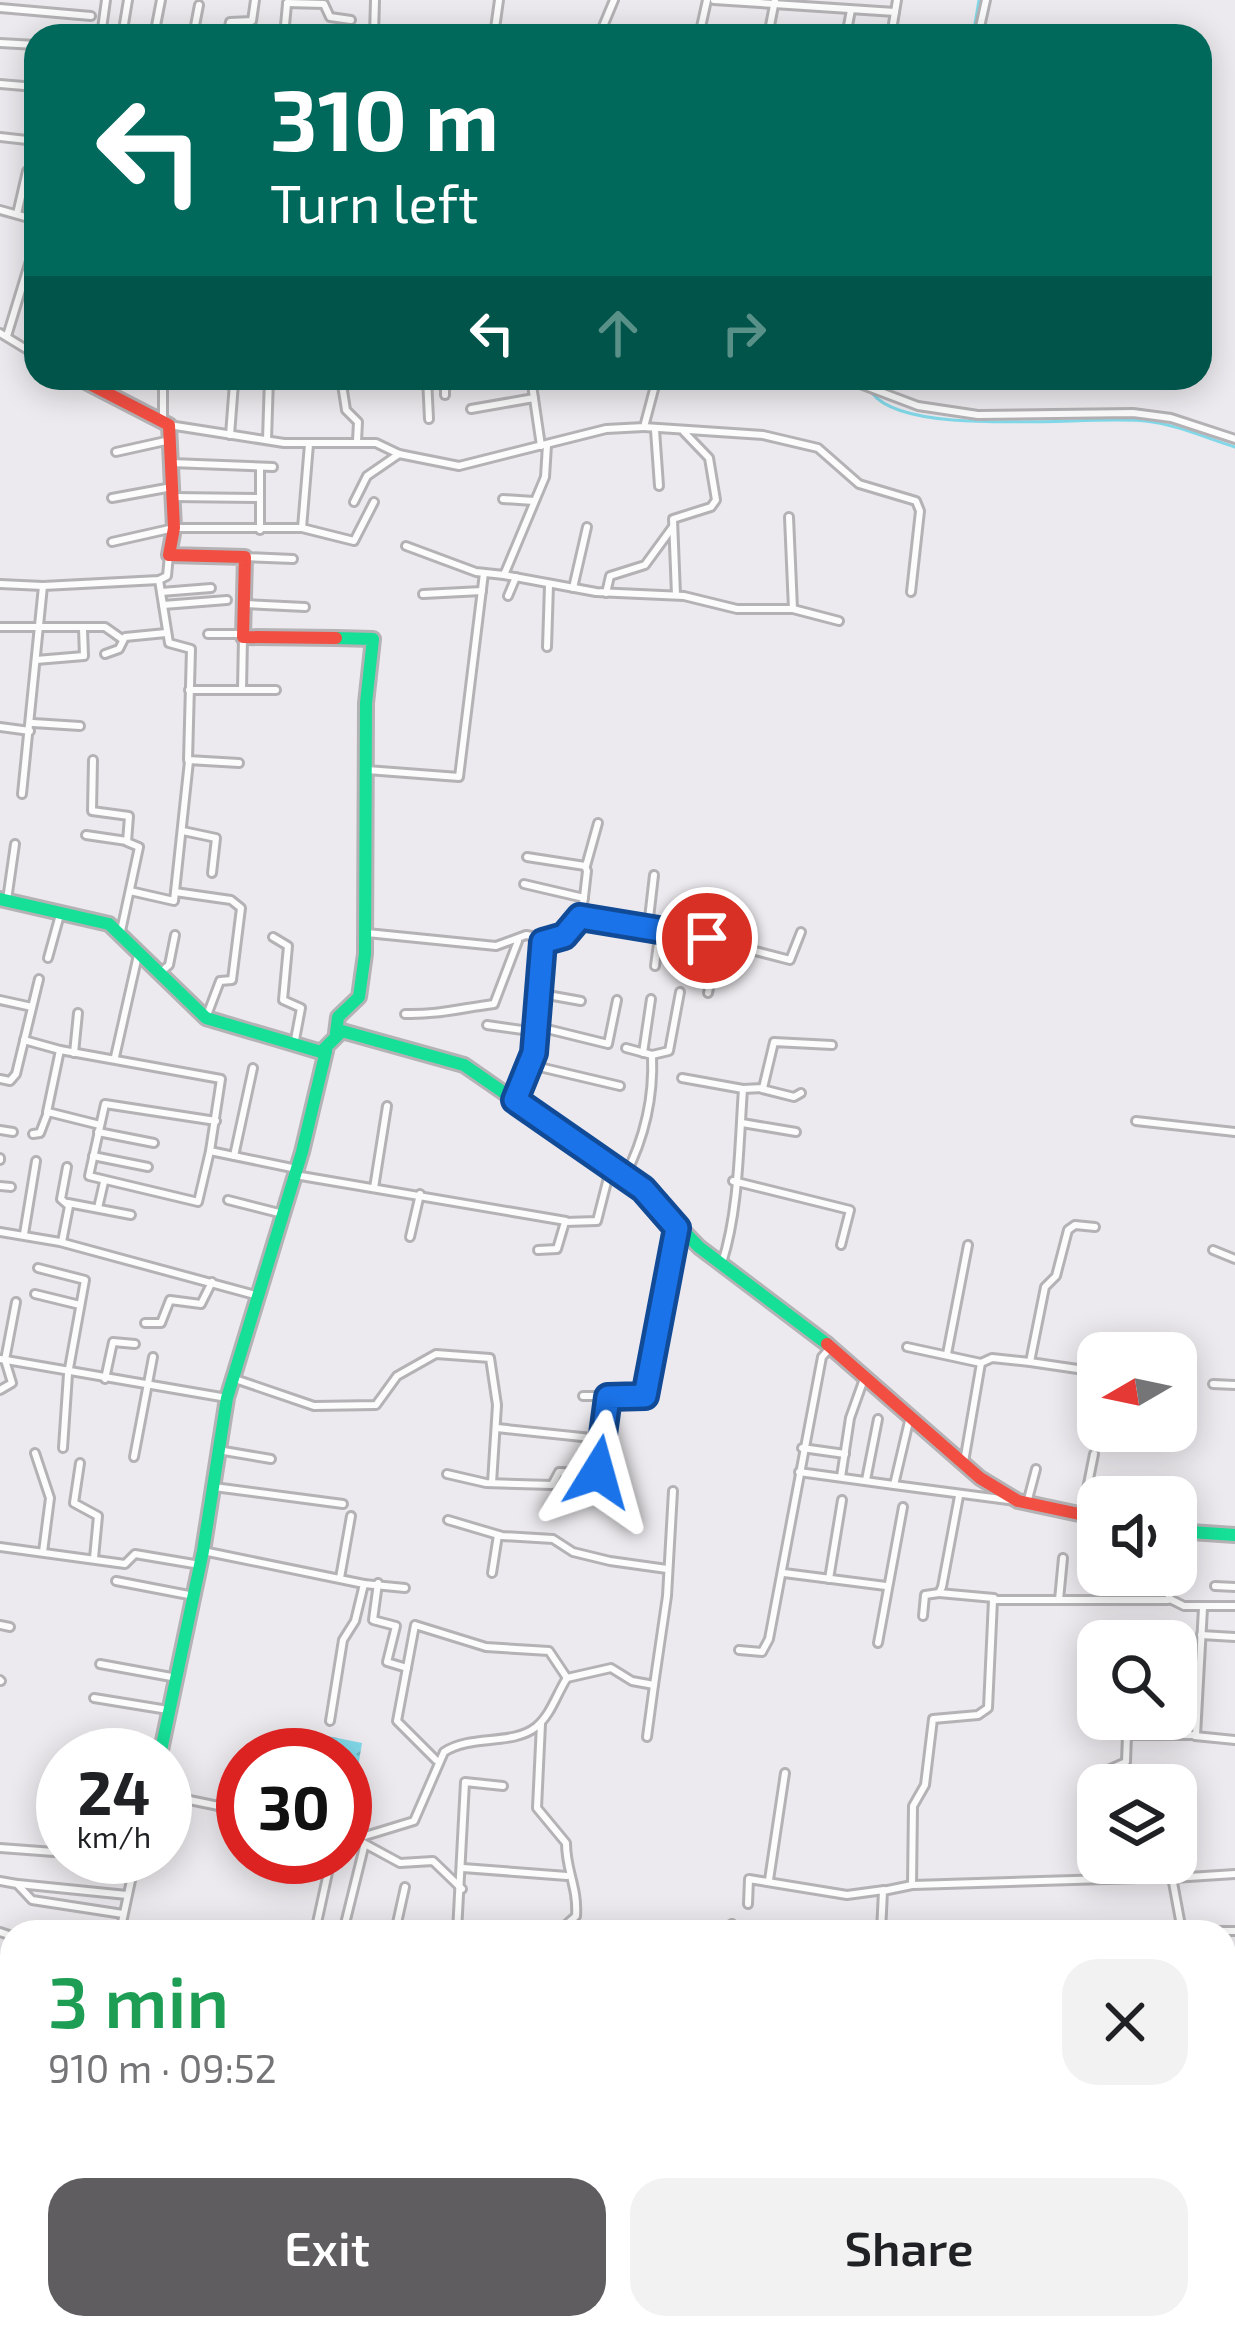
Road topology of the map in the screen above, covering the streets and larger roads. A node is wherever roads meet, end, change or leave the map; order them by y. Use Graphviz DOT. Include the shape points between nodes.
graph roads {
  1 [pos="255,0"];
  2 [pos="711,0"];
  3 [pos="860,0"];
  4 [pos="897,0"];
  5 [pos="775,1"];
  6 [pos="287,2"];
  7 [pos="807,2"];
  8 [pos="199,5"];
  9 [pos="0,8"];
  10 [pos="854,10"];
  11 [pos="895,12"];
  12 [pos="91,16"];
  13 [pos="351,20"];
  14 [pos="195,24"];
  15 [pos="230,24"];
  16 [pos="850,24"];
  17 [pos="894,24"];
  18 [pos="24,183"];
  19 [pos="0,210"];
  20 [pos="16,214"];
  21 [pos="24,216"];
  22 [pos="24,275"];
  23 [pos="3,334"];
  24 [pos="101,390"];
  25 [pos="164,390"];
  26 [pos="233,390"];
  27 [pos="268,390"];
  28 [pos="343,390"];
  29 [pos="428,390"];
  30 [pos="445,390"];
  31 [pos="533,390"];
  32 [pos="654,390"];
  33 [pos="880,391"];
  34 [pos="445,395"];
  35 [pos="534,398"];
  36 [pos="471,409"];
  37 [pos="429,419"];
  38 [pos="166,423"];
  39 [pos="644,427"];
  40 [pos="656,430"];
  41 [pos="683,431"];
  42 [pos="230,435"];
  43 [pos="1235,439"];
  44 [pos="170,440"];
  45 [pos="267,440"];
  46 [pos="357,441"];
  47 [pos="309,444"];
  48 [pos="544,446"];
  49 [pos="116,452"];
  50 [pos="399,454"];
  51 [pos="171,464"];
  52 [pos="260,467"];
  53 [pos="273,467"];
  54 [pos="659,486"];
  55 [pos="172,492"];
  56 [pos="112,498"];
  57 [pos="260,498"];
  58 [pos="503,500"];
  59 [pos="534,501"];
  60 [pos="354,502"];
  61 [pos="374,502"];
  62 [pos="789,517"];
  63 [pos="587,527"];
  64 [pos="672,527"];
  65 [pos="174,528"];
  66 [pos="302,528"];
  67 [pos="260,530"];
  68 [pos="112,542"];
  69 [pos="406,547"];
  70 [pos="169,556"];
  71 [pos="244,557"];
  72 [pos="293,559"];
  73 [pos="484,573"];
  74 [pos="504,575"];
  75 [pos="516,578"];
  76 [pos="159,580"];
  77 [pos="0,584"];
  78 [pos="549,584"];
  79 [pos="43,586"];
  80 [pos="211,588"];
  81 [pos="572,588"];
  82 [pos="482,591"];
  83 [pos="161,592"];
  84 [pos="911,592"];
  85 [pos="606,593"];
  86 [pos="423,594"];
  87 [pos="676,595"];
  88 [pos="508,596"];
  89 [pos="227,599"];
  90 [pos="244,604"];
  91 [pos="163,605"];
  92 [pos="305,607"];
  93 [pos="793,609"];
  94 [pos="839,621"];
  95 [pos="0,627"];
  96 [pos="37,629"];
  97 [pos="83,629"];
  98 [pos="166,634"];
  99 [pos="208,634"];
  100 [pos="243,636"];
  101 [pos="122,639"];
  102 [pos="547,647"];
  103 [pos="105,655"];
  104 [pos="36,660"];
  105 [pos="189,690"];
  106 [pos="276,690"];
  107 [pos="242,691"];
  108 [pos="80,726"];
  109 [pos="0,727"];
  110 [pos="32,727"];
  111 [pos="93,760"];
  112 [pos="189,761"];
  113 [pos="239,763"];
  114 [pos="367,770"];
  115 [pos="22,794"];
  116 [pos="598,823"];
  117 [pos="183,831"];
  118 [pos="86,835"];
  119 [pos="127,841"];
  120 [pos="15,844"];
  121 [pos="527,857"];
  122 [pos="586,866"];
  123 [pos="212,873"];
  124 [pos="654,874"];
  125 [pos="524,884"];
  126 [pos="130,891"];
  127 [pos="175,892"];
  128 [pos="584,898"];
  129 [pos="3,900"];
  130 [pos="61,911"];
  131 [pos="580,917"];
  132 [pos="648,927"];
  133 [pos="660,929"];
  134 [pos="121,931"];
  135 [pos="801,932"];
  136 [pos="367,933"];
  137 [pos="175,935"];
  138 [pos="273,937"];
  139 [pos="542,937"];
  140 [pos="718,941"];
  141 [pos="139,951"];
  142 [pos="48,958"];
  143 [pos="655,966"];
  144 [pos="158,974"];
  145 [pos="39,979"];
  146 [pos="680,992"];
  147 [pos="708,993"];
  148 [pos="542,994"];
  149 [pos="651,999"];
  150 [pos="0,1000"];
  151 [pos="616,1000"];
  152 [pos="580,1001"];
  153 [pos="32,1006"];
  154 [pos="78,1013"];
  155 [pos="405,1014"];
  156 [pos="206,1018"];
  157 [pos="487,1025"];
  158 [pos="537,1029"];
  159 [pos="336,1033"];
  160 [pos="24,1040"];
  161 [pos="294,1045"];
  162 [pos="832,1045"];
  163 [pos="626,1048"];
  164 [pos="60,1050"];
  165 [pos="326,1051"];
  166 [pos="74,1053"];
  167 [pos="648,1054"];
  168 [pos="115,1057"];
  169 [pos="531,1065"];
  170 [pos="253,1068"];
  171 [pos="682,1078"];
  172 [pos="0,1079"];
  173 [pos="620,1086"];
  174 [pos="743,1089"];
  175 [pos="762,1089"];
  176 [pos="801,1093"];
  177 [pos="515,1100"];
  178 [pos="387,1106"];
  179 [pos="46,1112"];
  180 [pos="215,1121"];
  181 [pos="1136,1121"];
  182 [pos="742,1123"];
  183 [pos="99,1129"];
  184 [pos="0,1130"];
  185 [pos="13,1132"];
  186 [pos="796,1132"];
  187 [pos="1235,1132"];
  188 [pos="32,1135"];
  189 [pos="154,1144"];
  190 [pos="210,1151"];
  191 [pos="93,1156"];
  192 [pos="234,1156"];
  193 [pos="36,1161"];
  194 [pos="611,1166"];
  195 [pos="67,1167"];
  196 [pos="148,1167"];
  197 [pos="296,1172"];
  198 [pos="625,1176"];
  199 [pos="104,1181"];
  200 [pos="734,1181"];
  201 [pos="0,1186"];
  202 [pos="11,1187"];
  203 [pos="374,1187"];
  204 [pos="420,1194"];
  205 [pos="228,1200"];
  206 [pos="68,1203"];
  207 [pos="98,1208"];
  208 [pos="283,1214"];
  209 [pos="131,1215"];
  210 [pos="566,1221"];
  211 [pos="1095,1227"];
  212 [pos="677,1228"];
  213 [pos="0,1232"];
  214 [pos="24,1234"];
  215 [pos="410,1237"];
  216 [pos="62,1242"];
  217 [pos="841,1245"];
  218 [pos="968,1245"];
  219 [pos="538,1250"];
  220 [pos="1213,1250"];
  221 [pos="1235,1259"];
  222 [pos="722,1263"];
  223 [pos="38,1268"];
  224 [pos="212,1282"];
  225 [pos="35,1294"];
  226 [pos="255,1294"];
  227 [pos="16,1302"];
  228 [pos="80,1305"];
  229 [pos="145,1323"];
  230 [pos="135,1344"];
  231 [pos="831,1347"];
  232 [pos="907,1347"];
  233 [pos="947,1354"];
  234 [pos="153,1357"];
  235 [pos="2,1360"];
  236 [pos="981,1363"];
  237 [pos="1030,1363"];
  238 [pos="1077,1369"];
  239 [pos="68,1374"];
  240 [pos="865,1376"];
  241 [pos="232,1378"];
  242 [pos="105,1379"];
  243 [pos="145,1384"];
  244 [pos="1213,1384"];
  245 [pos="1235,1385"];
  246 [pos="0,1390"];
  247 [pos="583,1396"];
  248 [pos="608,1397"];
  249 [pos="227,1398"];
  250 [pos="910,1417"];
  251 [pos="878,1419"];
  252 [pos="497,1428"];
  253 [pos="601,1439"];
  254 [pos="63,1448"];
  255 [pos="802,1448"];
  256 [pos="218,1450"];
  257 [pos="34,1453"];
  258 [pos="844,1454"];
  259 [pos="1094,1454"];
  260 [pos="134,1457"];
  261 [pos="271,1459"];
  262 [pos="80,1463"];
  263 [pos="963,1466"];
  264 [pos="1036,1469"];
  265 [pos="799,1472"];
  266 [pos="447,1474"];
  267 [pos="1090,1476"];
  268 [pos="842,1477"];
  269 [pos="866,1480"];
  270 [pos="492,1484"];
  271 [pos="895,1485"];
  272 [pos="214,1487"];
  273 [pos="674,1490"];
  274 [pos="959,1496"];
  275 [pos="842,1500"];
  276 [pos="1022,1502"];
  277 [pos="343,1504"];
  278 [pos="903,1507"];
  279 [pos="1077,1513"];
  280 [pos="351,1516"];
  281 [pos="448,1520"];
  282 [pos="1197,1533"];
  283 [pos="498,1535"];
  284 [pos="1235,1535"];
  285 [pos="0,1546"];
  286 [pos="43,1552"];
  287 [pos="94,1558"];
  288 [pos="202,1558"];
  289 [pos="1063,1558"];
  290 [pos="667,1569"];
  291 [pos="491,1573"];
  292 [pos="784,1573"];
  293 [pos="340,1578"];
  294 [pos="830,1579"];
  295 [pos="116,1582"];
  296 [pos="378,1583"];
  297 [pos="364,1584"];
  298 [pos="886,1586"];
  299 [pos="1215,1586"];
  300 [pos="1235,1587"];
  301 [pos="405,1588"];
  302 [pos="939,1593"];
  303 [pos="194,1596"];
  304 [pos="1170,1596"];
  305 [pos="994,1598"];
  306 [pos="1169,1599"];
  307 [pos="1059,1600"];
  308 [pos="1235,1606"];
  309 [pos="1203,1607"];
  310 [pos="923,1616"];
  311 [pos="0,1625"];
  312 [pos="10,1627"];
  313 [pos="1202,1635"];
  314 [pos="1235,1637"];
  315 [pos="878,1643"];
  316 [pos="739,1650"];
  317 [pos="100,1664"];
  318 [pos="407,1668"];
  319 [pos="177,1678"];
  320 [pos="567,1678"];
  321 [pos="654,1685"];
  322 [pos="94,1698"];
  323 [pos="1197,1707"];
  324 [pos="171,1710"];
  325 [pos="330,1721"];
  326 [pos="542,1721"];
  327 [pos="167,1728"];
  328 [pos="1197,1736"];
  329 [pos="647,1737"];
  330 [pos="1235,1740"];
  331 [pos="436,1760"];
  332 [pos="785,1773"];
  333 [pos="503,1786"];
  334 [pos="372,1831"];
  335 [pos="0,1848"];
  336 [pos="372,1850"];
  337 [pos="36,1851"];
  338 [pos="464,1868"];
  339 [pos="1235,1874"];
  340 [pos="568,1876"];
  341 [pos="1197,1876"];
  342 [pos="769,1880"];
  343 [pos="0,1881"];
  344 [pos="1077,1881"];
  345 [pos="17,1884"];
  346 [pos="130,1884"];
  347 [pos="326,1884"];
  348 [pos="355,1884"];
  349 [pos="1174,1884"];
  350 [pos="912,1886"];
  351 [pos="405,1887"];
  352 [pos="462,1888"];
  353 [pos="884,1890"];
  354 [pos="128,1895"];
  355 [pos="748,1904"];
  356 [pos="123,1914"];
  357 [pos="122,1920"];
  358 [pos="318,1920"];
  359 [pos="347,1920"];
  360 [pos="398,1920"];
  361 [pos="458,1920"];
  362 [pos="571,1920"];
  363 [pos="882,1920"];
  364 [pos="1180,1920"];
  365 [pos="0,2330"];
  366 [pos="0,2340"];
  1 -- 15 [label="street" via="252,21"];
  2 -- 5 [label="street"];
  3 -- 10 [label="street"];
  4 -- 11 [label="street"];
  5 -- 7 [label="street"];
  6 -- 13 [label="street" via="325,4 332,19"];
  7 -- 10 [label="street"];
  8 -- 14 [label="street"];
  9 -- 12 [label="street"];
  10 -- 11 [label="street"];
  10 -- 16 [label="street"];
  11 -- 17 [label="street"];
  18 -- 20 [label="street"];
  19 -- 20 [label="street"];
  20 -- 21 [label="street"];
  22 -- 23 [label="street"];
  24 -- 38 [label="street"];
  25 -- 38 [label="street"];
  26 -- 42 [label="street"];
  27 -- 45 [label="street"];
  28 -- 46 [label="street" via="358,422"];
  29 -- 37 [label="street"];
  30 -- 34 [label="street"];
  31 -- 35 [label="street"];
  32 -- 39 [label="street"];
  33 -- 43 [label="street" via="978,415 1171,418"];
  35 -- 36 [label="street"];
  35 -- 48 [label="street"];
  38 -- 42 [label="street"];
  38 -- 44 [label="street"];
  39 -- 40 [label="street"];
  39 -- 48 [label="street"];
  40 -- 41 [label="street"];
  40 -- 54 [label="street"];
  41 -- 64 [label="street" via="709,458 716,500 678,514"];
  41 -- 84 [label="street" via="763,435 818,448 859,484 916,500"];
  42 -- 45 [label="street"];
  44 -- 49 [label="street"];
  44 -- 51 [label="street"];
  45 -- 47 [label="street"];
  46 -- 47 [label="street"];
  46 -- 50 [label="street"];
  47 -- 66 [label="street"];
  48 -- 50 [label="street" via="473,465"];
  48 -- 59 [label="street" via="548,466"];
  50 -- 60 [label="street" via="367,476"];
  51 -- 52 [label="street"];
  51 -- 55 [label="street"];
  52 -- 53 [label="street"];
  52 -- 57 [label="street"];
  55 -- 56 [label="street"];
  55 -- 57 [label="street"];
  55 -- 65 [label="street"];
  57 -- 67 [label="street"];
  58 -- 59 [label="street"];
  59 -- 74 [label="street"];
  61 -- 66 [label="street" via="359,539"];
  62 -- 93 [label="street"];
  63 -- 81 [label="street"];
  64 -- 85 [label="street" via="645,565 610,576"];
  64 -- 87 [label="street"];
  65 -- 67 [label="street"];
  65 -- 68 [label="street"];
  65 -- 70 [label="street"];
  66 -- 67 [label="street"];
  69 -- 73 [label="street"];
  70 -- 71 [label="street"];
  70 -- 76 [label="street" via="167,577"];
  71 -- 72 [label="street"];
  71 -- 90 [label="street"];
  73 -- 74 [label="street"];
  73 -- 82 [label="street"];
  74 -- 75 [label="street"];
  75 -- 78 [label="street"];
  75 -- 88 [label="street"];
  76 -- 79 [label="street"];
  76 -- 83 [label="street"];
  77 -- 79 [label="street"];
  78 -- 81 [label="street"];
  78 -- 102 [label="street"];
  79 -- 96 [label="street"];
  80 -- 83 [label="street"];
  81 -- 85 [label="street"];
  82 -- 86 [label="street"];
  82 -- 114 [label="street" via="459,777"];
  83 -- 91 [label="street"];
  85 -- 87 [label="street"];
  87 -- 93 [label="street" via="737,610"];
  89 -- 91 [label="street"];
  90 -- 92 [label="street"];
  90 -- 100 [label="street"];
  91 -- 98 [label="street"];
  93 -- 94 [label="street"];
  95 -- 96 [label="street"];
  96 -- 97 [label="street"];
  96 -- 104 [label="street"];
  97 -- 101 [label="street" via="105,627"];
  97 -- 104 [label="street" via="84,656"];
  98 -- 101 [label="street"];
  98 -- 105 [label="street" via="171,645 190,649"];
  99 -- 100 [label="street"];
  100 -- 107 [label="street"];
  100 -- 114 [label="street" via="373,638"];
  101 -- 103 [label="street"];
  104 -- 110 [label="street"];
  105 -- 107 [label="street"];
  105 -- 112 [label="street"];
  106 -- 107 [label="street"];
  108 -- 110 [label="street"];
  109 -- 110 [label="street"];
  110 -- 115 [label="street"];
  111 -- 119 [label="street" via="92,811 129,816"];
  112 -- 113 [label="street"];
  112 -- 117 [label="street"];
  114 -- 136 [label="street"];
  116 -- 122 [label="street"];
  117 -- 123 [label="street" via="216,838"];
  117 -- 127 [label="street"];
  118 -- 119 [label="street"];
  119 -- 126 [label="street" via="139,848"];
  120 -- 129 [label="street"];
  121 -- 122 [label="street"];
  122 -- 128 [label="street"];
  124 -- 132 [label="street"];
  125 -- 128 [label="street"];
  126 -- 127 [label="street" via="174,901"];
  126 -- 134 [label="street"];
  127 -- 156 [label="street" via="231,899 242,908 232,980 219,982"];
  128 -- 131 [label="street"];
  129 -- 130 [label="street"];
  130 -- 134 [label="street"];
  130 -- 142 [label="street"];
  131 -- 132 [label="street"];
  131 -- 139 [label="street" via="564,936"];
  132 -- 133 [label="street"];
  133 -- 140 [label="street"];
  133 -- 143 [label="street"];
  134 -- 141 [label="street"];
  135 -- 140 [label="street" via="790,961"];
  136 -- 139 [label="street" via="496,946"];
  136 -- 159 [label="street" via="360,992 338,1017"];
  137 -- 144 [label="street" via="169,965"];
  138 -- 161 [label="street" via="288,946 283,1000 301,1008"];
  139 -- 148 [label="street"];
  139 -- 155 [label="street" via="517,942 494,1004"];
  140 -- 147 [label="street"];
  141 -- 144 [label="street"];
  141 -- 168 [label="street"];
  144 -- 156 [label="street"];
  145 -- 153 [label="street"];
  146 -- 167 [label="street" via="669,1051"];
  148 -- 152 [label="street"];
  148 -- 158 [label="street"];
  149 -- 167 [label="street"];
  150 -- 153 [label="street"];
  151 -- 158 [label="street" via="608,1044"];
  153 -- 160 [label="street"];
  154 -- 166 [label="street"];
  156 -- 161 [label="street"];
  157 -- 158 [label="street"];
  158 -- 169 [label="street"];
  159 -- 165 [label="street"];
  159 -- 177 [label="street" via="448,1057"];
  160 -- 164 [label="street"];
  160 -- 172 [label="street" via="13,1078"];
  161 -- 165 [label="street"];
  162 -- 175 [label="street" via="775,1042"];
  163 -- 167 [label="street"];
  164 -- 166 [label="street"];
  164 -- 179 [label="street"];
  165 -- 197 [label="street"];
  166 -- 168 [label="street"];
  167 -- 198 [label="street" via="647,1121"];
  168 -- 180 [label="street" via="221,1078"];
  169 -- 173 [label="street"];
  169 -- 177 [label="street"];
  170 -- 192 [label="street"];
  171 -- 174 [label="street"];
  174 -- 175 [label="street"];
  174 -- 182 [label="street"];
  175 -- 176 [label="street"];
  177 -- 194 [label="street"];
  178 -- 203 [label="street"];
  179 -- 183 [label="street"];
  179 -- 188 [label="street"];
  180 -- 183 [label="street" via="104,1104"];
  180 -- 190 [label="street"];
  181 -- 187 [label="street"];
  182 -- 186 [label="street"];
  182 -- 200 [label="street"];
  183 -- 189 [label="street"];
  183 -- 191 [label="street"];
  184 -- 185 [label="street"];
  190 -- 192 [label="street"];
  190 -- 199 [label="street" via="198,1202"];
  191 -- 196 [label="street"];
  191 -- 199 [label="street" via="88,1176"];
  192 -- 197 [label="street"];
  193 -- 214 [label="street"];
  194 -- 198 [label="street"];
  194 -- 210 [label="street" via="597,1221"];
  195 -- 206 [label="street" via="61,1199"];
  197 -- 203 [label="street"];
  197 -- 208 [label="street"];
  198 -- 212 [label="street"];
  199 -- 207 [label="street"];
  200 -- 217 [label="street" via="850,1210"];
  200 -- 222 [label="street" via="735,1216"];
  201 -- 202 [label="street"];
  203 -- 204 [label="street"];
  204 -- 210 [label="street"];
  204 -- 215 [label="street"];
  205 -- 208 [label="street"];
  206 -- 207 [label="street"];
  206 -- 216 [label="street"];
  207 -- 209 [label="street"];
  208 -- 226 [label="street"];
  210 -- 219 [label="street" via="557,1250"];
  211 -- 237 [label="street" via="1068,1230 1045,1288"];
  212 -- 222 [label="street"];
  212 -- 248 [label="street" via="645,1396"];
  213 -- 214 [label="street"];
  214 -- 216 [label="street"];
  216 -- 224 [label="street"];
  218 -- 233 [label="street"];
  220 -- 221 [label="street"];
  222 -- 231 [label="street"];
  223 -- 228 [label="street" via="84,1278"];
  224 -- 226 [label="street"];
  224 -- 229 [label="street" via="201,1304 170,1300 161,1323"];
  225 -- 228 [label="street"];
  226 -- 241 [label="street"];
  227 -- 235 [label="street"];
  228 -- 239 [label="street"];
  230 -- 242 [label="street" via="113,1342"];
  231 -- 240 [label="street"];
  231 -- 255 [label="street"];
  232 -- 233 [label="street"];
  233 -- 236 [label="street"];
  234 -- 243 [label="street"];
  235 -- 239 [label="street"];
  235 -- 246 [label="street" via="12,1383"];
  236 -- 237 [label="street"];
  236 -- 263 [label="street"];
  237 -- 238 [label="street"];
  239 -- 242 [label="street"];
  239 -- 254 [label="street"];
  240 -- 250 [label="street"];
  240 -- 258 [label="street"];
  241 -- 249 [label="street"];
  241 -- 252 [label="street" via="314,1406 380,1405 397,1376 436,1354 487,1357"];
  242 -- 243 [label="street"];
  243 -- 249 [label="street"];
  243 -- 260 [label="street"];
  244 -- 245 [label="street"];
  247 -- 248 [label="street"];
  248 -- 253 [label="street"];
  249 -- 256 [label="street"];
  250 -- 263 [label="street"];
  250 -- 271 [label="street"];
  251 -- 269 [label="street"];
  252 -- 253 [label="street"];
  252 -- 270 [label="street"];
  253 -- 270 [label="street" via="596,1473 560,1472 552,1485"];
  255 -- 258 [label="street"];
  255 -- 265 [label="street"];
  256 -- 261 [label="street"];
  256 -- 272 [label="street"];
  257 -- 286 [label="street" via="50,1498"];
  258 -- 268 [label="street"];
  259 -- 267 [label="street"];
  262 -- 287 [label="street" via="74,1503 98,1516"];
  263 -- 276 [label="street"];
  264 -- 276 [label="street"];
  265 -- 268 [label="street"];
  265 -- 292 [label="street"];
  266 -- 270 [label="street"];
  268 -- 269 [label="street"];
  269 -- 271 [label="street"];
  271 -- 274 [label="street"];
  272 -- 277 [label="street"];
  272 -- 288 [label="street"];
  273 -- 290 [label="street"];
  274 -- 276 [label="street"];
  274 -- 302 [label="street"];
  275 -- 294 [label="street"];
  276 -- 279 [label="street"];
  278 -- 298 [label="street"];
  280 -- 293 [label="street"];
  281 -- 283 [label="street"];
  282 -- 284 [label="street"];
  283 -- 290 [label="street" via="553,1539 573,1552"];
  283 -- 291 [label="street"];
  285 -- 286 [label="street"];
  286 -- 287 [label="street"];
  287 -- 288 [label="street"];
  288 -- 293 [label="street"];
  288 -- 303 [label="street"];
  289 -- 307 [label="street"];
  290 -- 321 [label="street"];
  292 -- 294 [label="street"];
  292 -- 316 [label="street" via="765,1650"];
  293 -- 297 [label="street"];
  294 -- 298 [label="street"];
  295 -- 303 [label="street"];
  296 -- 297 [label="street"];
  296 -- 301 [label="street"];
  296 -- 318 [label="street" via="373,1620 396,1626 388,1662"];
  297 -- 325 [label="street" via="345,1633"];
  298 -- 315 [label="street"];
  299 -- 300 [label="street"];
  302 -- 305 [label="street"];
  302 -- 310 [label="street" via="926,1595"];
  303 -- 319 [label="street"];
  304 -- 306 [label="street"];
  305 -- 307 [label="street"];
  305 -- 350 [label="street" via="988,1708 935,1716 930,1725 925,1785 913,1807"];
  306 -- 307 [label="street"];
  306 -- 309 [label="street"];
  308 -- 309 [label="street"];
  309 -- 313 [label="street"];
  311 -- 312 [label="street"];
  313 -- 314 [label="street"];
  313 -- 323 [label="street"];
  317 -- 319 [label="street"];
  318 -- 320 [label="street" via="415,1625 429,1625 486,1647 549,1651"];
  318 -- 331 [label="street" via="397,1721"];
  319 -- 324 [label="street"];
  320 -- 321 [label="street" via="614,1668"];
  320 -- 326 [label="street"];
  321 -- 329 [label="street"];
  322 -- 324 [label="street"];
  324 -- 327 [label="street"];
  326 -- 331 [label="street" via="523,1734 454,1746"];
  326 -- 340 [label="street" via="537,1808 566,1843"];
  328 -- 330 [label="street"];
  331 -- 334 [label="street" via="419,1817"];
  332 -- 342 [label="street"];
  333 -- 338 [label="street" via="465,1782"];
  335 -- 337 [label="street"];
  336 -- 352 [label="street" via="404,1864 434,1862"];
  338 -- 340 [label="street"];
  338 -- 352 [label="street"];
  339 -- 341 [label="street"];
  340 -- 362 [label="street" via="575,1884"];
  342 -- 353 [label="street" via="847,1895"];
  342 -- 355 [label="street" via="748,1879"];
  343 -- 345 [label="street"];
  344 -- 350 [label="street"];
  345 -- 354 [label="street"];
  345 -- 356 [label="street" via="32,1900"];
  346 -- 354 [label="street"];
  347 -- 358 [label="street"];
  348 -- 359 [label="street"];
  349 -- 364 [label="street"];
  350 -- 353 [label="street"];
  351 -- 360 [label="street"];
  352 -- 361 [label="street"];
  353 -- 363 [label="street"];
  354 -- 356 [label="street"];
  356 -- 357 [label="street"];
  365 -- 366 [label="street"];
}
